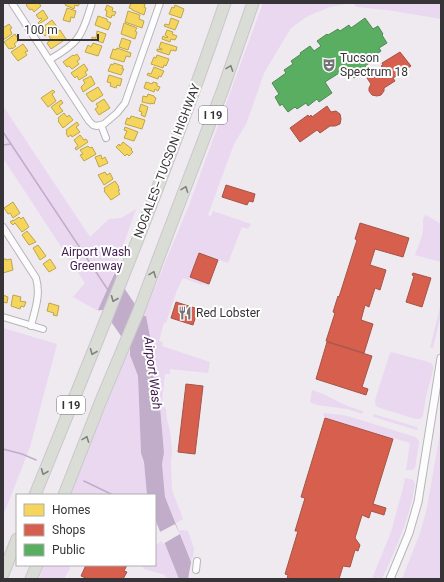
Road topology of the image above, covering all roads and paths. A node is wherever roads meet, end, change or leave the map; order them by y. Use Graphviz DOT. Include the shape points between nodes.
graph roads {
  1 [pos="12,3"];
  2 [pos="92,3"];
  3 [pos="160,3"];
  4 [pos="225,3"];
  5 [pos="253,3"];
  6 [pos="49,60"];
  7 [pos="101,125"];
  8 [pos="106,138"];
  9 [pos="3,227"];
  10 [pos="10,238"];
  11 [pos="3,242"];
  12 [pos="3,317"];
  13 [pos="31,326"];
  14 [pos="43,329"];
  15 [pos="441,358"];
  16 [pos="65,493"];
  17 [pos="35,494"];
  18 [pos="16,535"];
  19 [pos="16,542"];
  20 [pos="197,561"];
  21 [pos="3,562"];
  22 [pos="38,566"];
  23 [pos="38,566"];
  24 [pos="196,570"];
  25 [pos="3,574"];
  26 [pos="31,579"];
  27 [pos="35,579"];
  28 [pos="390,579"];
  1 -- 6 [label="street"];
  2 -- 6 [label="street" via="77,39"];
  3 -- 7 [label="street" via="125,103"];
  4 -- 17 [label="highway, NOGALES–TUCSON HIGHWAY / I 19, one-way" via="169,160"];
  16 -- 5 [label="highway, I 19, one-way" via="139,310"];
  6 -- 7 [label="street" via="89,121 93,125"];
  7 -- 8 [label="street"];
  9 -- 10 [label="street"];
  10 -- 11 [label="street"];
  10 -- 13 [label="street" via="34,274 38,286 38,300"];
  12 -- 13 [label="street"];
  13 -- 14 [label="street"];
  15 -- 28 [label="street" via="418,502"];
  18 -- 21 [label="highway"];
  19 -- 25 [label="highway"];
  20 -- 24 [label="street"];
  22 -- 26 [label="highway"];
  23 -- 27 [label="highway"];
}
